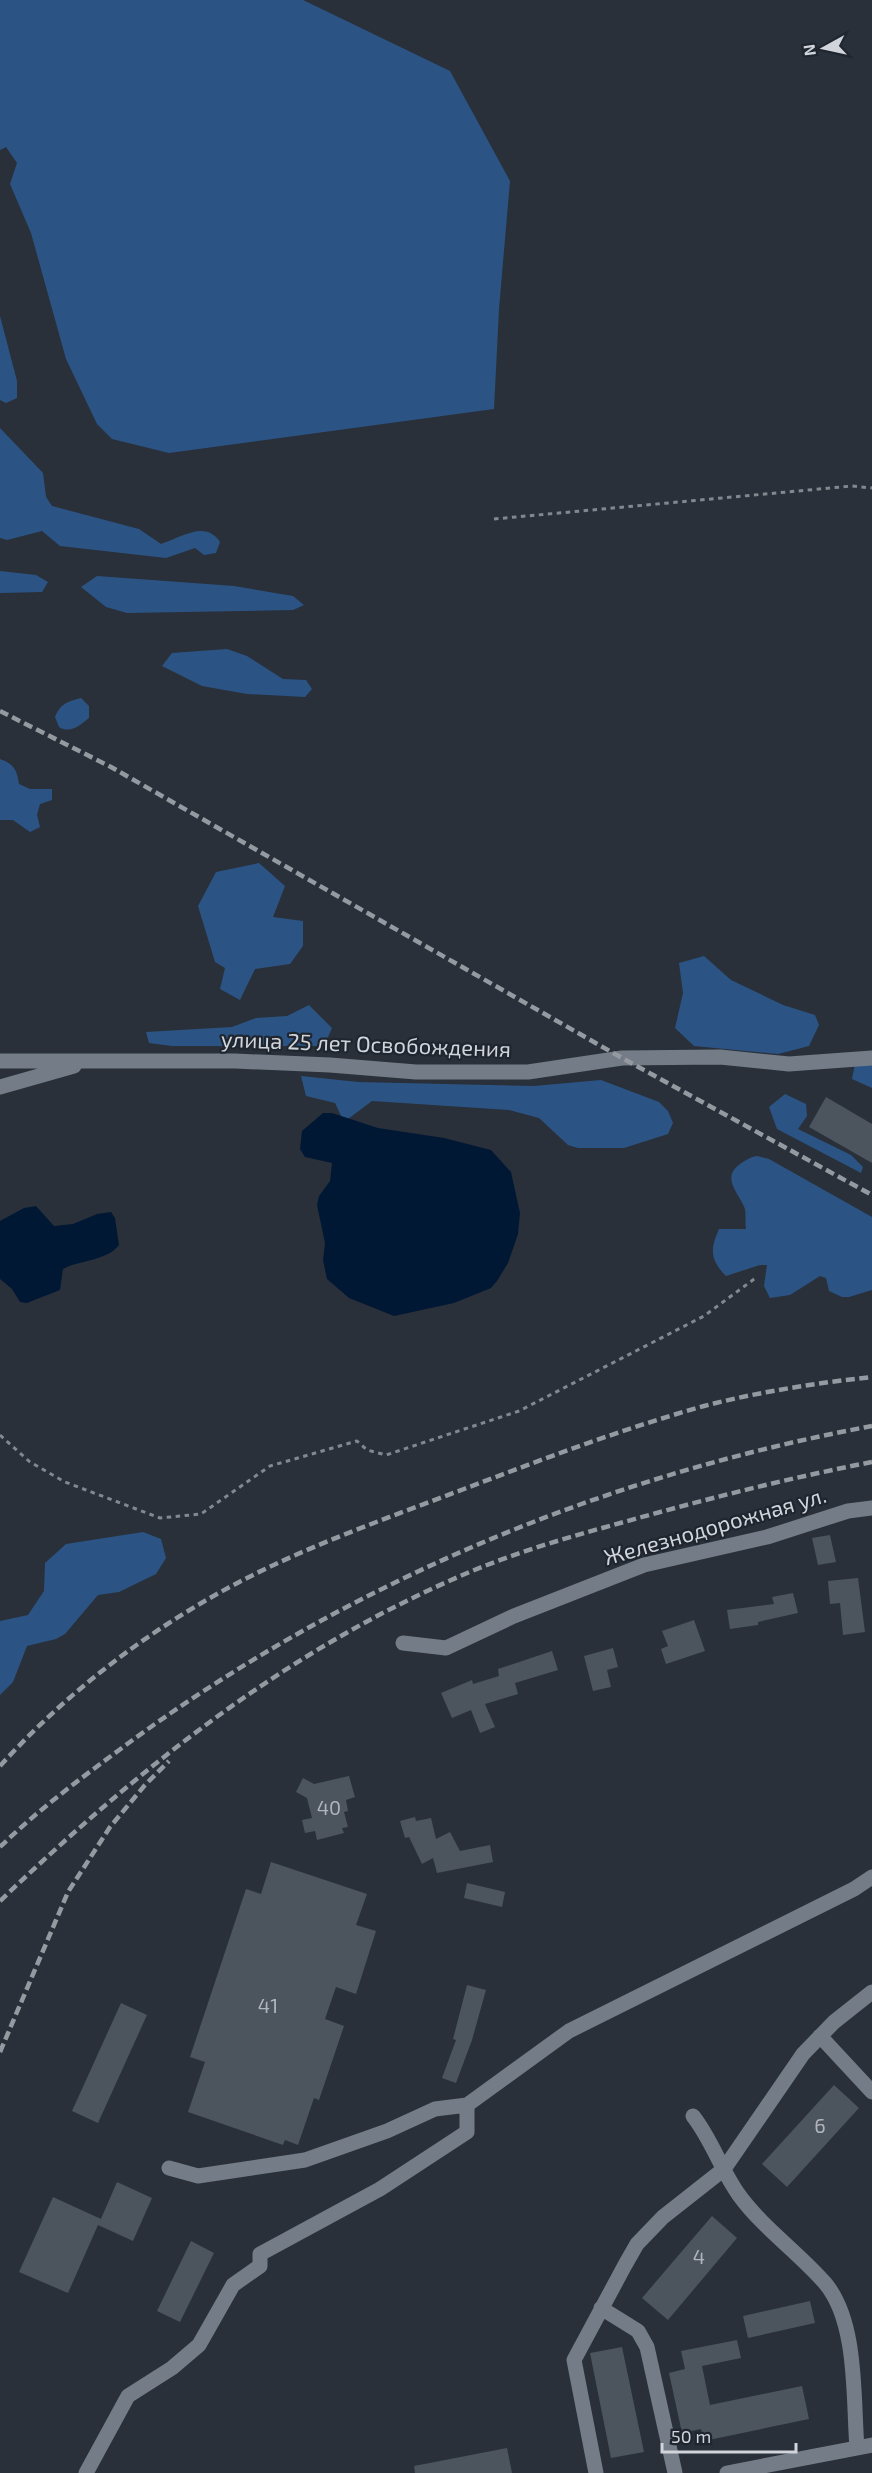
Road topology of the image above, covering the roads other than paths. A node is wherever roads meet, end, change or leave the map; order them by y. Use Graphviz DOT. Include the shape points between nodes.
graph roads {
  1 [pos="872,1058"];
  2 [pos="0,1061"];
  3 [pos="92,1061"];
  4 [pos="0,1087"];
  5 [pos="872,1508"];
  6 [pos="403,1643"];
  7 [pos="872,1877"];
  8 [pos="872,1992"];
  9 [pos="820,2037"];
  10 [pos="872,2092"];
  11 [pos="467,2105"];
  12 [pos="693,2116"];
  13 [pos="170,2168"];
  14 [pos="724,2169"];
  15 [pos="601,2308"];
  16 [pos="864,2446"];
  17 [pos="86,2473"];
  18 [pos="596,2473"];
  19 [pos="675,2473"];
  20 [pos="727,2473"];
  1 -- 3 [label="street, улица 25 лет Освобождения" via="789,1064 720,1057 622,1058 528,1072 416,1072 235,1061"];
  2 -- 3 [label="street, улица 25 лет Освобождения"];
  3 -- 4 [label="street"];
  5 -- 6 [label="street, Железнодорожная ул." via="644,1565 514,1616 446,1648"];
  7 -- 11 [label="street" via="569,2031"];
  8 -- 9 [label="street"];
  9 -- 10 [label="street"];
  9 -- 14 [label="street" via="803,2054"];
  11 -- 13 [label="street" via="435,2109 305,2160 198,2176"];
  11 -- 17 [label="street" via="467,2132 380,2189 260,2254 260,2266 233,2285 199,2345 128,2396"];
  12 -- 14 [label="street"];
  14 -- 15 [label="street" via="663,2217 637,2244"];
  14 -- 16 [label="street" via="740,2197 826,2284 837,2302 846,2325"];
  15 -- 18 [label="street" via="574,2360"];
  15 -- 19 [label="street" via="638,2331 647,2347"];
  16 -- 20 [label="street"];
}
